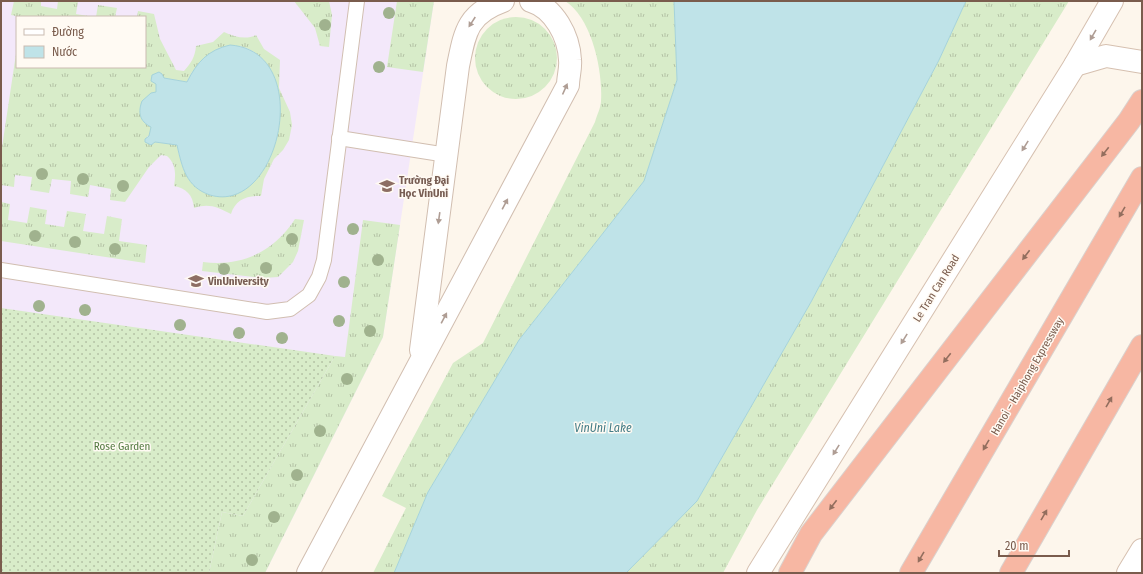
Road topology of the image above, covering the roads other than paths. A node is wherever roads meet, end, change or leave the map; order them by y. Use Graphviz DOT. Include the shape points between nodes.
graph roads {
  1 [pos="357,1"];
  2 [pos="503,1"];
  3 [pos="531,1"];
  4 [pos="1112,1"];
  5 [pos="1142,62"];
  6 [pos="1075,65"];
  7 [pos="1142,101"];
  8 [pos="339,138"];
  9 [pos="447,156"];
  10 [pos="1142,178"];
  11 [pos="1,270"];
  12 [pos="1142,346"];
  13 [pos="419,365"];
  14 [pos="1142,550"];
  15 [pos="308,573"];
  16 [pos="758,573"];
  17 [pos="790,573"];
  18 [pos="911,573"];
  19 [pos="1011,573"];
  20 [pos="1128,573"];
  1 -- 8 [label="lane"];
  2 -- 9 [label="street, one-way" via="488,6 477,15 465,32 458,66"];
  13 -- 3 [label="street, one-way" via="568,85 570,59 562,29 542,4"];
  4 -- 6 [label="street, Le Tran Can Road, one-way"];
  5 -- 6 [label="street" via="1106,56"];
  6 -- 16 [label="street, Le Tran Can Road, one-way"];
  7 -- 17 [label="highway, one-way" via="811,534"];
  8 -- 9 [label="lane"];
  8 -- 11 [label="lane" via="324,260 319,277 309,295 290,309 267,312"];
  9 -- 13 [label="street, one-way"];
  10 -- 18 [label="highway, Hanoi – Haiphong Expressway, one-way"];
  19 -- 12 [label="highway, one-way"];
  13 -- 15 [label="street"];
  14 -- 20 [label="street"];
}
